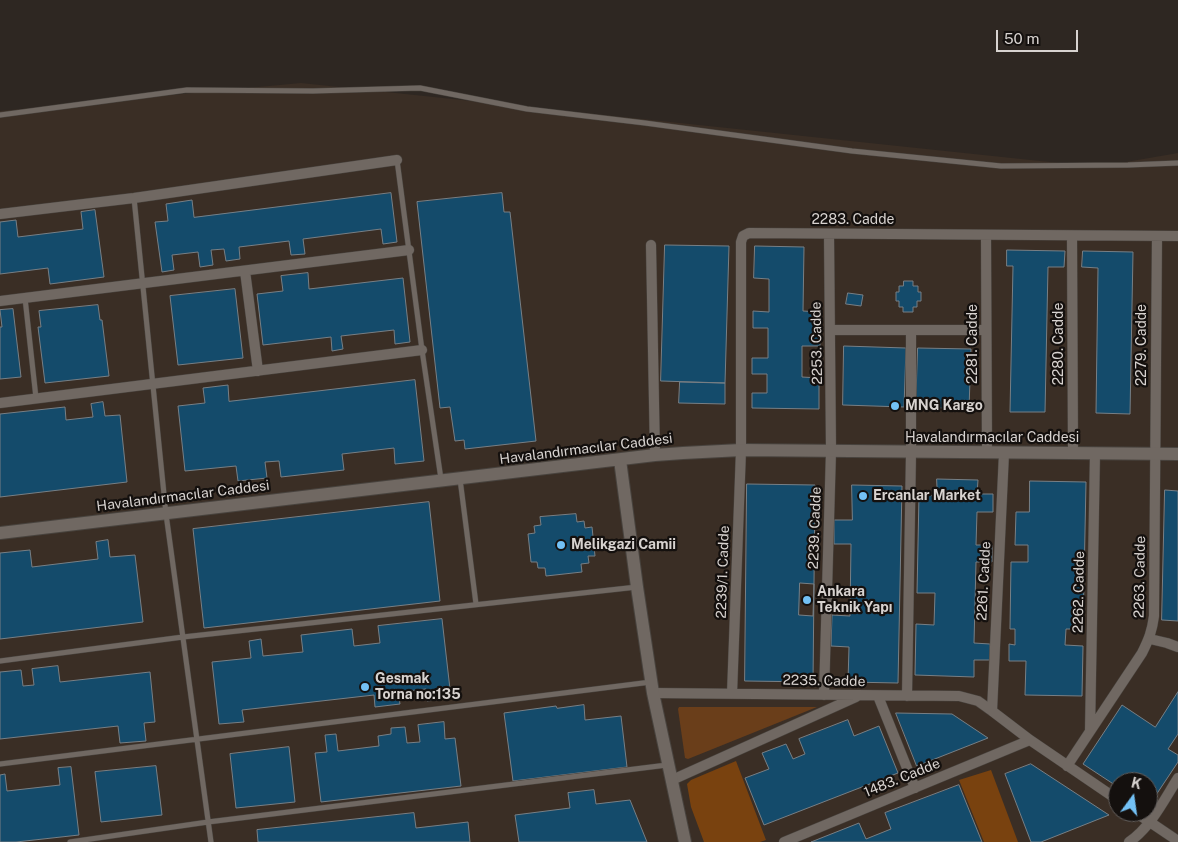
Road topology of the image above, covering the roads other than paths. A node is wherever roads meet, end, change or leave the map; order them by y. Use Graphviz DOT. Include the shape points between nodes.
graph roads {
  1 [pos="0,115"];
  2 [pos="397,160"];
  3 [pos="1178,163"];
  4 [pos="134,198"];
  5 [pos="0,214"];
  6 [pos="829,234"];
  7 [pos="986,235"];
  8 [pos="1072,236"];
  9 [pos="1157,236"];
  10 [pos="1178,236"];
  11 [pos="651,245"];
  12 [pos="409,250"];
  13 [pos="245,271"];
  14 [pos="143,283"];
  15 [pos="25,298"];
  16 [pos="0,301"];
  17 [pos="830,330"];
  18 [pos="911,330"];
  19 [pos="986,330"];
  20 [pos="422,350"];
  21 [pos="258,371"];
  22 [pos="153,384"];
  23 [pos="36,398"];
  24 [pos="0,403"];
  25 [pos="742,450"];
  26 [pos="831,451"];
  27 [pos="911,452"];
  28 [pos="987,452"];
  29 [pos="1004,453"];
  30 [pos="1073,453"];
  31 [pos="1095,453"];
  32 [pos="1155,454"];
  33 [pos="1178,454"];
  34 [pos="655,455"];
  35 [pos="620,460"];
  36 [pos="460,478"];
  37 [pos="441,480"];
  38 [pos="166,514"];
  39 [pos="0,533"];
  40 [pos="637,587"];
  41 [pos="476,604"];
  42 [pos="183,637"];
  43 [pos="1150,639"];
  44 [pos="1178,647"];
  45 [pos="0,661"];
  46 [pos="652,688"];
  47 [pos="732,694"];
  48 [pos="824,695"];
  49 [pos="859,696"];
  50 [pos="878,696"];
  51 [pos="907,696"];
  52 [pos="992,711"];
  53 [pos="1090,732"];
  54 [pos="197,740"];
  55 [pos="1030,740"];
  56 [pos="0,764"];
  57 [pos="668,765"];
  58 [pos="1067,766"];
  59 [pos="1178,778"];
  60 [pos="672,780"];
  61 [pos="915,788"];
  62 [pos="1108,793"];
  63 [pos="1158,809"];
  64 [pos="208,822"];
  65 [pos="1150,822"];
  66 [pos="1178,841"];
  67 [pos="70,842"];
  68 [pos="211,842"];
  69 [pos="685,842"];
  70 [pos="784,842"];
  71 [pos="1129,842"];
  1 -- 3 [label="lane" via="187,90 420,88 527,108 872,153 1000,166"];
  2 -- 4 [label="street"];
  2 -- 12 [label="lane"];
  4 -- 5 [label="street"];
  4 -- 14 [label="lane"];
  6 -- 7 [label="street, 2283. Cadde"];
  6 -- 17 [label="street, 2253. Cadde"];
  6 -- 25 [label="street, 2283. Cadde" via="749,233 743,236"];
  7 -- 8 [label="street, 2283. Cadde"];
  7 -- 19 [label="street, 2281. Cadde"];
  8 -- 9 [label="street, 2283. Cadde"];
  8 -- 30 [label="street, 2280. Cadde"];
  9 -- 10 [label="street, 2283. Cadde"];
  9 -- 32 [label="street, 2279. Cadde"];
  11 -- 34 [label="street"];
  12 -- 13 [label="street"];
  12 -- 20 [label="lane"];
  13 -- 14 [label="street"];
  13 -- 21 [label="street"];
  14 -- 15 [label="street"];
  14 -- 22 [label="lane"];
  15 -- 16 [label="street"];
  15 -- 23 [label="lane"];
  17 -- 18 [label="street"];
  17 -- 26 [label="street, 2253. Cadde"];
  18 -- 19 [label="street"];
  18 -- 27 [label="street"];
  19 -- 28 [label="street, 2281. Cadde"];
  20 -- 21 [label="street"];
  20 -- 37 [label="lane"];
  21 -- 22 [label="street"];
  22 -- 23 [label="street"];
  22 -- 38 [label="lane"];
  23 -- 24 [label="street"];
  25 -- 26 [label="street, Havalandırmacılar Caddesi"];
  25 -- 34 [label="street, Havalandırmacılar Caddesi"];
  25 -- 47 [label="street, 2239/1. Cadde"];
  26 -- 27 [label="street, Havalandırmacılar Caddesi"];
  26 -- 48 [label="street, 2239. Cadde"];
  27 -- 28 [label="street, Havalandırmacılar Caddesi"];
  27 -- 51 [label="street"];
  28 -- 29 [label="street, Havalandırmacılar Caddesi"];
  29 -- 30 [label="street, Havalandırmacılar Caddesi"];
  29 -- 52 [label="street, 2261. Cadde"];
  30 -- 31 [label="street, Havalandırmacılar Caddesi"];
  31 -- 32 [label="street, Havalandırmacılar Caddesi"];
  31 -- 53 [label="street, 2262. Cadde"];
  32 -- 33 [label="street, Havalandırmacılar Caddesi"];
  32 -- 43 [label="street, 2263. Cadde" via="1154,616"];
  34 -- 35 [label="street, Havalandırmacılar Caddesi"];
  35 -- 36 [label="street, Havalandırmacılar Caddesi"];
  35 -- 40 [label="street"];
  36 -- 37 [label="street, Havalandırmacılar Caddesi"];
  36 -- 41 [label="lane"];
  37 -- 38 [label="street, Havalandırmacılar Caddesi"];
  38 -- 39 [label="street, Havalandırmacılar Caddesi"];
  38 -- 42 [label="lane"];
  40 -- 41 [label="lane"];
  40 -- 46 [label="street"];
  41 -- 42 [label="lane"];
  42 -- 45 [label="lane"];
  42 -- 54 [label="lane"];
  43 -- 44 [label="street"];
  43 -- 53 [label="street, 2263. Cadde"];
  46 -- 47 [label="street, 2235. Cadde"];
  46 -- 54 [label="lane"];
  46 -- 57 [label="street"];
  47 -- 48 [label="street, 2235. Cadde"];
  48 -- 49 [label="street, 2235. Cadde"];
  49 -- 50 [label="street, 2235. Cadde"];
  49 -- 60 [label="street"];
  50 -- 51 [label="street, 2235. Cadde"];
  50 -- 61 [label="street"];
  51 -- 52 [label="street, 2235. Cadde" via="959,696 978,701"];
  52 -- 55 [label="street, 2235. Cadde"];
  53 -- 58 [label="street, 2263. Cadde"];
  54 -- 56 [label="lane"];
  54 -- 64 [label="lane"];
  55 -- 58 [label="street, 2235. Cadde"];
  55 -- 61 [label="street, 1483. Cadde"];
  57 -- 60 [label="street"];
  57 -- 64 [label="lane"];
  58 -- 62 [label="street, 2235. Cadde"];
  59 -- 63 [label="street"];
  60 -- 69 [label="street"];
  61 -- 70 [label="street, 1483. Cadde"];
  64 -- 67 [label="lane"];
  64 -- 68 [label="lane"];
  65 -- 66 [label="street"];
  65 -- 71 [label="street"];
}
